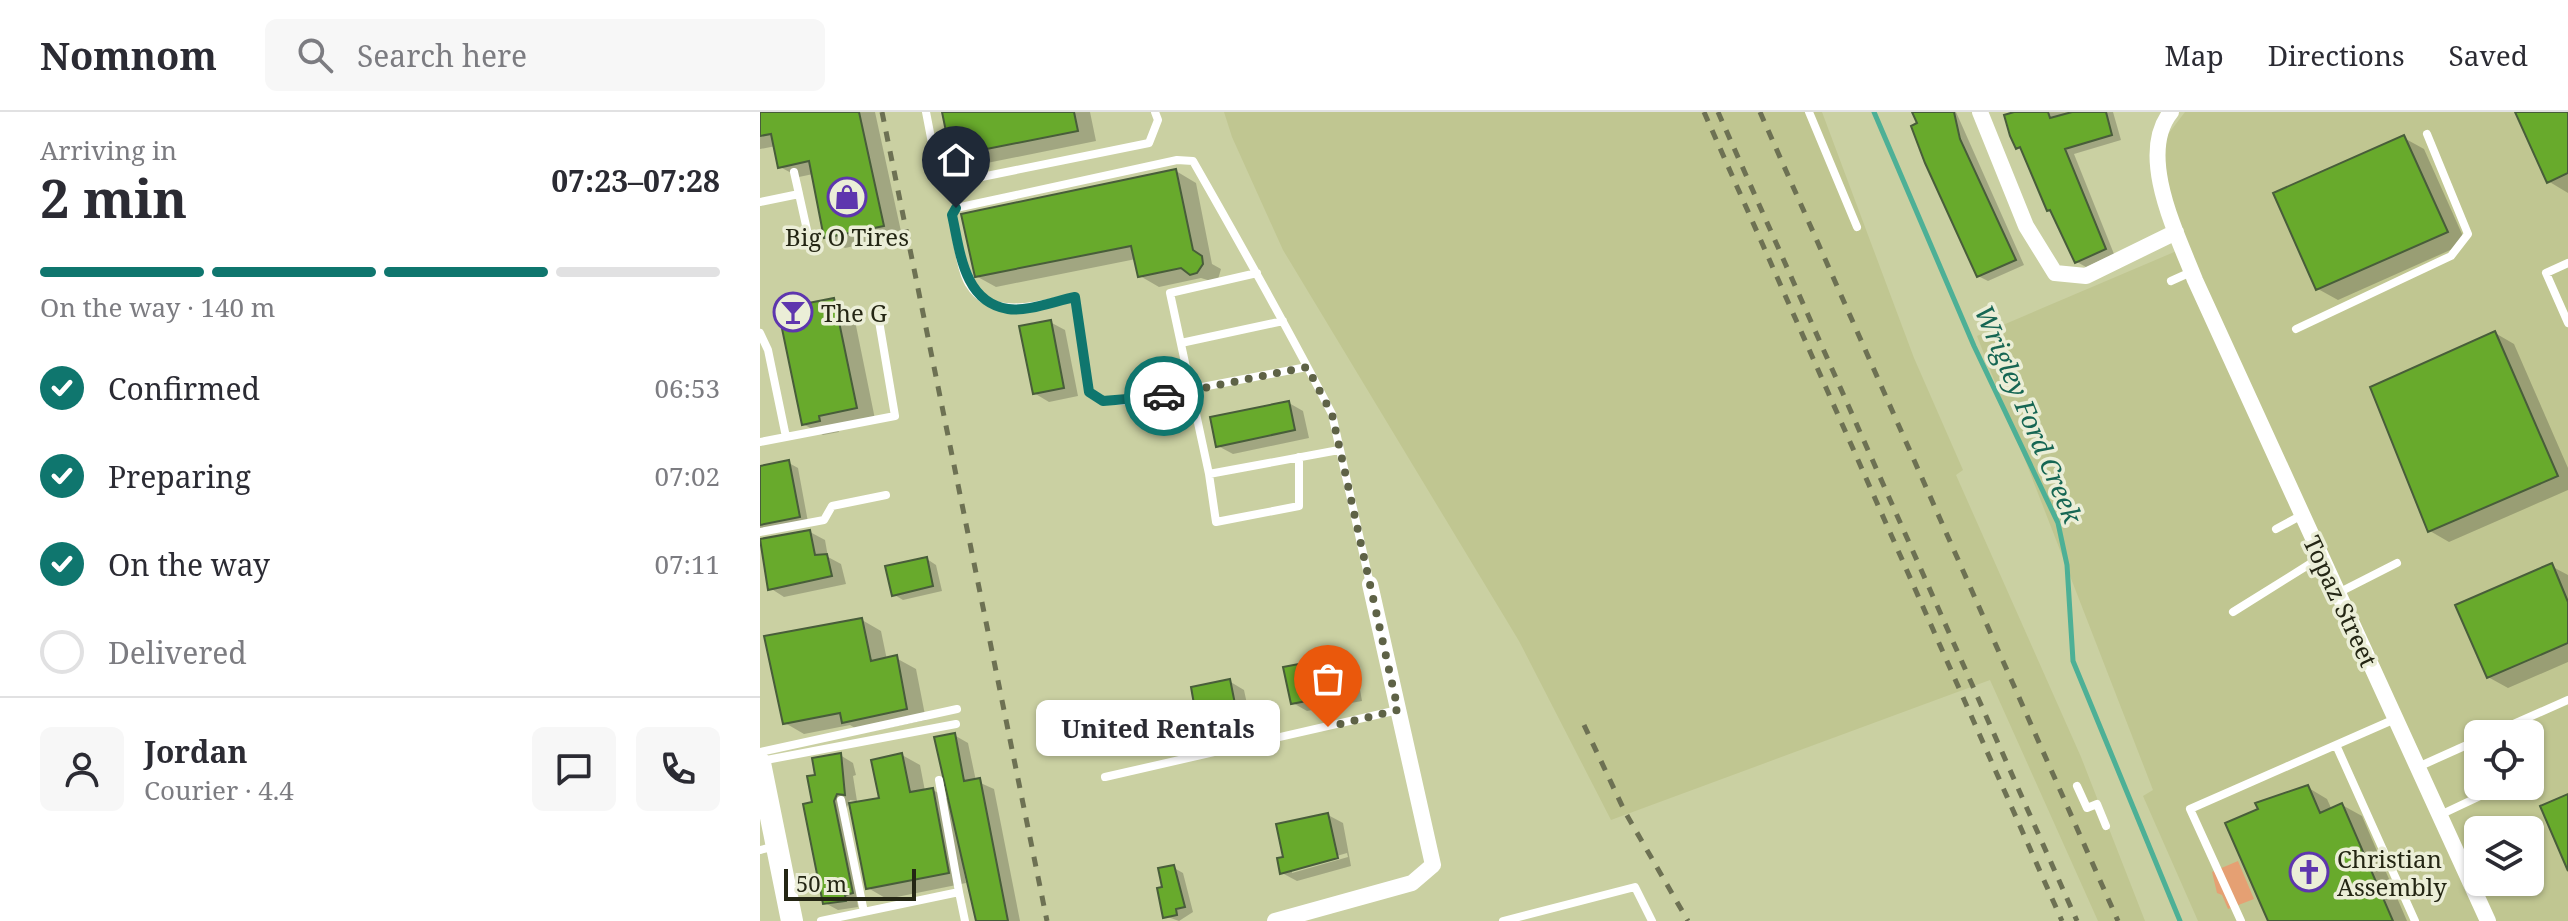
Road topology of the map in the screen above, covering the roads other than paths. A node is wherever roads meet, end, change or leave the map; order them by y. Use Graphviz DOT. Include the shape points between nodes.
graph roads {
  1 [pos="926,112"];
  2 [pos="1809,112"];
  3 [pos="1980,112"];
  4 [pos="2167,113"];
  5 [pos="1157,116"];
  6 [pos="2427,134"];
  7 [pos="794,172"];
  8 [pos="799,194"];
  9 [pos="760,202"];
  10 [pos="1857,227"];
  11 [pos="807,230"];
  12 [pos="2176,232"];
  13 [pos="2568,263"];
  14 [pos="1257,273"];
  15 [pos="2193,276"];
  16 [pos="2171,281"];
  17 [pos="879,321"];
  18 [pos="1283,321"];
  19 [pos="2568,323"];
  20 [pos="2296,329"];
  21 [pos="760,333"];
  22 [pos="1181,343"];
  23 [pos="1307,367"];
  24 [pos="1191,391"];
  25 [pos="786,437"];
  26 [pos="760,442"];
  27 [pos="1339,450"];
  28 [pos="1299,457"];
  29 [pos="1209,474"];
  30 [pos="886,495"];
  31 [pos="2302,515"];
  32 [pos="2276,529"];
  33 [pos="760,532"];
  34 [pos="2321,557"];
  35 [pos="2397,563"];
  36 [pos="1370,584"];
  37 [pos="2338,593"];
  38 [pos="2233,612"];
  39 [pos="2568,700"];
  40 [pos="957,709"];
  41 [pos="1398,710"];
  42 [pos="2396,719"];
  43 [pos="2523,720"];
  44 [pos="956,724"];
  45 [pos="2336,745"];
  46 [pos="2464,746"];
  47 [pos="760,752"];
  48 [pos="2417,767"];
  49 [pos="761,773"];
  50 [pos="1105,777"];
  51 [pos="939,780"];
  52 [pos="2077,786"];
  53 [pos="841,800"];
  54 [pos="2472,800"];
  55 [pos="2440,815"];
  56 [pos="2106,826"];
  57 [pos="768,848"];
  58 [pos="959,892"];
  59 [pos="864,912"];
  60 [pos="791,921"];
  61 [pos="821,921"];
  62 [pos="965,921"];
  63 [pos="1275,921"];
  64 [pos="1503,921"];
  65 [pos="1652,921"];
  66 [pos="2241,921"];
  67 [pos="2415,921"];
  68 [pos="2488,921"];
  1 -- 5 [label="lane" via="938,174 952,183 1149,143"];
  2 -- 10 [label="lane"];
  3 -- 12 [label="street" via="2026,226 2055,273 2086,276"];
  4 -- 12 [label="street, Topaz Street" via="2158,152 2163,200"];
  6 -- 20 [label="lane" via="2468,234 2451,256"];
  7 -- 8 [label="lane"];
  8 -- 9 [label="lane"];
  8 -- 11 [label="lane"];
  12 -- 15 [label="street, Topaz Street"];
  13 -- 19 [label="lane" via="2546,273"];
  14 -- 18 [label="lane"];
  14 -- 22 [label="lane" via="1170,293"];
  14 -- 24 [label="lane" via="1193,161 1177,160 956,208 952,215 968,283 989,302 1009,309 1075,297 1089,392 1103,401 1129,401"];
  15 -- 16 [label="lane"];
  15 -- 31 [label="street, Topaz Street"];
  17 -- 25 [label="lane" via="895,416"];
  18 -- 22 [label="lane"];
  18 -- 23 [label="lane"];
  21 -- 25 [label="lane"];
  22 -- 24 [label="lane"];
  23 -- 24 [label="lane"];
  23 -- 27 [label="lane" via="1332,414"];
  24 -- 29 [label="lane"];
  25 -- 26 [label="lane"];
  27 -- 28 [label="lane"];
  27 -- 36 [label="lane"];
  28 -- 29 [label="lane"];
  28 -- 29 [label="lane" via="1299,506 1216,522"];
  30 -- 33 [label="lane" via="832,506 824,520"];
  31 -- 32 [label="lane"];
  31 -- 34 [label="street, Topaz Street"];
  34 -- 37 [label="street, Topaz Street"];
  34 -- 38 [label="lane"];
  35 -- 37 [label="lane"];
  36 -- 41 [label="street"];
  37 -- 42 [label="street, Topaz Street"];
  39 -- 43 [label="lane"];
  40 -- 47 [label="lane"];
  41 -- 50 [label="lane"];
  41 -- 63 [label="street" via="1433,865 1412,883"];
  42 -- 45 [label="lane"];
  42 -- 48 [label="street, Topaz Street"];
  44 -- 49 [label="lane"];
  45 -- 66 [label="lane" via="2190,809"];
  45 -- 67 [label="lane"];
  46 -- 48 [label="lane"];
  48 -- 55 [label="street, Topaz Street"];
  49 -- 57 [label="main road"];
  51 -- 58 [label="lane"];
  52 -- 56 [label="lane" via="2087,808 2097,804"];
  53 -- 59 [label="lane"];
  54 -- 55 [label="lane"];
  55 -- 68 [label="street, Topaz Street"];
  57 -- 60 [label="main road"];
  58 -- 59 [label="lane"];
  58 -- 62 [label="lane"];
  59 -- 61 [label="lane"];
  64 -- 65 [label="lane" via="1635,887"];
}
